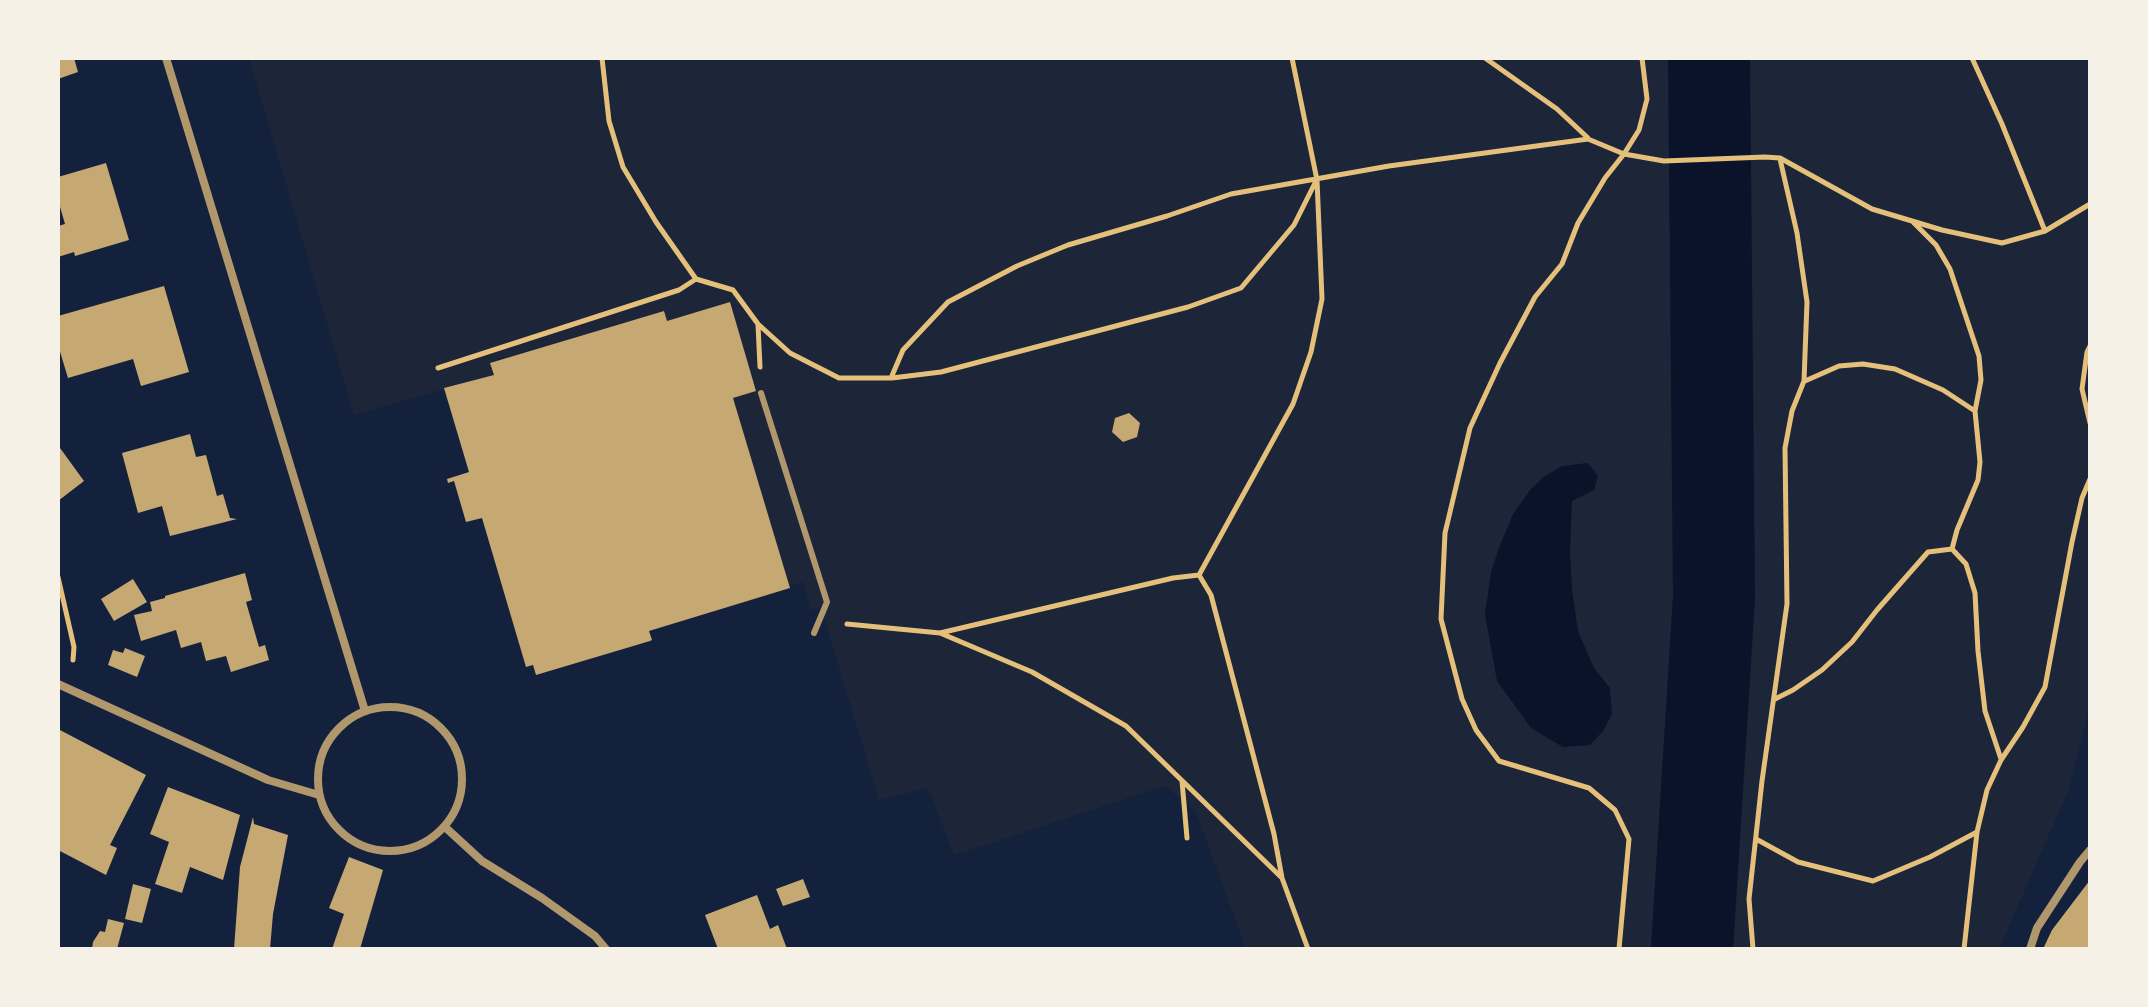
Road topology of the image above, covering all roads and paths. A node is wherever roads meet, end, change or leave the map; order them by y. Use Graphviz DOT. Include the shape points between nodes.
graph roads {
  1 [pos="166,58"];
  2 [pos="602,58"];
  3 [pos="1292,58"];
  4 [pos="1485,58"];
  5 [pos="1642,58"];
  6 [pos="1972,58"];
  7 [pos="1588,139"];
  8 [pos="1624,154"];
  9 [pos="1780,158"];
  10 [pos="1317,180"];
  11 [pos="2090,204"];
  12 [pos="1911,221"];
  13 [pos="2045,231"];
  14 [pos="696,279"];
  15 [pos="758,324"];
  16 [pos="2090,346"];
  17 [pos="438,368"];
  18 [pos="891,378"];
  19 [pos="1804,381"];
  20 [pos="761,393"];
  21 [pos="1975,411"];
  22 [pos="2090,423"];
  23 [pos="2090,479"];
  24 [pos="1952,549"];
  25 [pos="1199,575"];
  26 [pos="58,577"];
  27 [pos="814,633"];
  28 [pos="940,633"];
  29 [pos="58,684"];
  30 [pos="69,689"];
  31 [pos="1775,699"];
  32 [pos="365,711"];
  33 [pos="2001,760"];
  34 [pos="1182,780"];
  35 [pos="319,795"];
  36 [pos="445,827"];
  37 [pos="1977,832"];
  38 [pos="1187,838"];
  39 [pos="1756,839"];
  40 [pos="2090,850"];
  41 [pos="1282,878"];
  42 [pos="606,949"];
  43 [pos="1308,949"];
  44 [pos="1619,949"];
  45 [pos="1753,949"];
  46 [pos="1964,949"];
  47 [pos="2030,949"];
  1 -- 32 [label="street"];
  2 -- 14 [label="path" via="609,121 623,167"];
  3 -- 10 [label="path"];
  4 -- 7 [label="path" via="1557,109"];
  5 -- 8 [label="path" via="1647,99 1639,130"];
  6 -- 13 [label="path"];
  7 -- 8 [label="path"];
  7 -- 10 [label="path"];
  8 -- 9 [label="path" via="1664,161"];
  8 -- 44 [label="path" via="1578,223 1562,264 1535,297 1470,428 1445,533 1441,619 1462,699 1499,761 1589,788 1615,810 1629,839"];
  9 -- 12 [label="path" via="1872,209"];
  9 -- 19 [label="path" via="1807,302"];
  10 -- 18 [label="path" via="1231,194 1017,266 948,302 903,350"];
  10 -- 18 [label="path" via="1294,225 1241,288 1188,307 941,372"];
  10 -- 25 [label="path" via="1322,299 1311,352 1293,404"];
  11 -- 13 [label="path"];
  12 -- 13 [label="path" via="2002,243"];
  12 -- 21 [label="path" via="1936,245 1950,269 1967,317 1979,356"];
  14 -- 15 [label="path" via="733,290"];
  14 -- 17 [label="path" via="679,290"];
  15 -- 18 [label="path" via="790,353 839,378"];
  15 -- 20 [label="path"];
  16 -- 22 [label="path" via="2082,389"];
  19 -- 21 [label="path" via="1839,366 1895,369"];
  19 -- 31 [label="path" via="1785,448 1787,604"];
  20 -- 27 [label="lane" via="827,602"];
  21 -- 24 [label="path" via="1978,480"];
  23 -- 33 [label="path" via="2072,542 2045,687"];
  24 -- 31 [label="path" via="1928,552 1852,642 1822,670"];
  24 -- 33 [label="path" via="1966,564 1975,593 1985,711"];
  25 -- 28 [label="path"];
  25 -- 41 [label="path" via="1211,595"];
  26 -- 30 [label="path" via="74,647"];
  27 -- 28 [label="path" via="851,624"];
  28 -- 34 [label="path" via="1032,672 1126,726"];
  29 -- 30 [label="street"];
  30 -- 35 [label="street" via="268,780"];
  31 -- 39 [label="path"];
  32 -- 35 [label="street" via="343,724 326,744 318,769"];
  32 -- 36 [label="street" via="392,706 419,712 441,728 457,750 461,790"];
  33 -- 37 [label="path"];
  34 -- 38 [label="path"];
  34 -- 41 [label="path"];
  35 -- 36 [label="street" via="329,820 348,839 372,850 398,851 424,843"];
  36 -- 42 [label="street" via="482,861 542,898"];
  37 -- 39 [label="path" via="1873,881 1798,862"];
  37 -- 46 [label="path"];
  39 -- 45 [label="path" via="1749,899"];
  40 -- 47 [label="street" via="2037,928"];
  41 -- 43 [label="path"];
}
